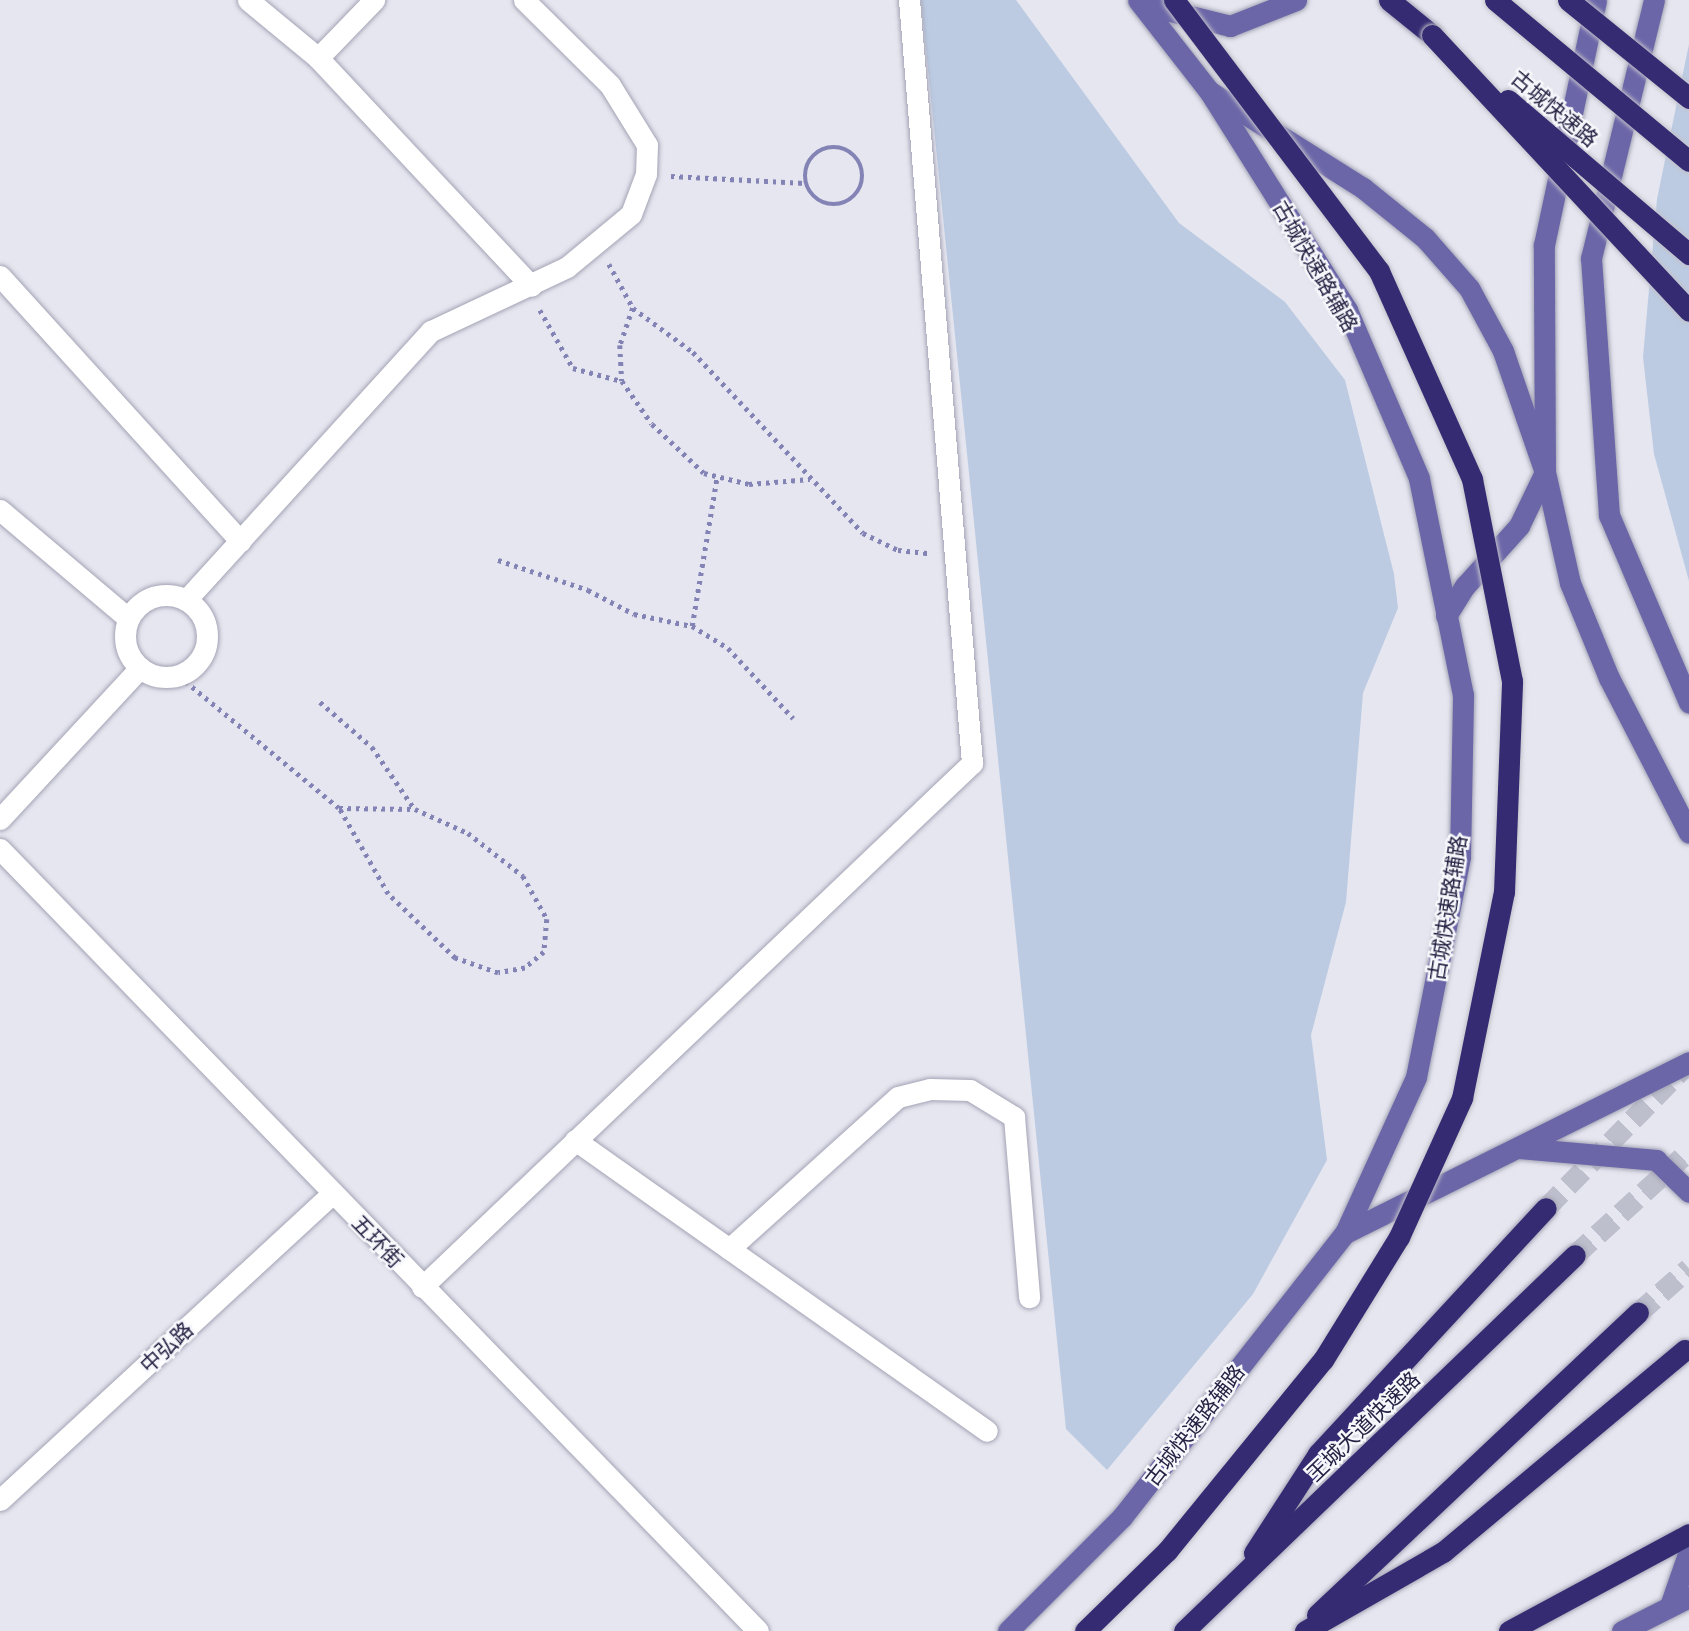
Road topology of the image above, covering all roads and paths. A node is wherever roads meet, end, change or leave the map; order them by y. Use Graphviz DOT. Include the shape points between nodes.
graph roads {
  1 [pos="248,0"];
  2 [pos="374,0"];
  3 [pos="524,0"];
  4 [pos="909,0"];
  5 [pos="1174,0"];
  6 [pos="1296,0"];
  7 [pos="1389,0"];
  8 [pos="1495,0"];
  9 [pos="1568,0"];
  10 [pos="1596,0"];
  11 [pos="1654,0"];
  12 [pos="1140,2"];
  13 [pos="1432,36"];
  14 [pos="318,58"];
  15 [pos="1209,91"];
  16 [pos="1689,98"];
  17 [pos="1689,161"];
  18 [pos="646,174"];
  19 [pos="805,183"];
  20 [pos="599,245"];
  21 [pos="1689,254"];
  22 [pos="0,276"];
  23 [pos="531,286"];
  24 [pos="633,308"];
  25 [pos="1689,311"];
  26 [pos="622,381"];
  27 [pos="1545,472"];
  28 [pos="717,477"];
  29 [pos="810,479"];
  30 [pos="0,510"];
  31 [pos="240,541"];
  32 [pos="954,549"];
  33 [pos="498,560"];
  34 [pos="186,600"];
  35 [pos="1446,616"];
  36 [pos="128,618"];
  37 [pos="692,626"];
  38 [pos="140,668"];
  39 [pos="179,676"];
  40 [pos="320,702"];
  41 [pos="1689,703"];
  42 [pos="793,718"];
  43 [pos="339,808"];
  44 [pos="415,809"];
  45 [pos="0,819"];
  46 [pos="1689,833"];
  47 [pos="0,849"];
  48 [pos="1689,1062"];
  49 [pos="575,1140"];
  50 [pos="1517,1148"];
  51 [pos="1689,1192"];
  52 [pos="332,1194"];
  53 [pos="1546,1208"];
  54 [pos="1345,1234"];
  55 [pos="729,1249"];
  56 [pos="1575,1255"];
  57 [pos="422,1287"];
  58 [pos="1029,1297"];
  59 [pos="1638,1313"];
  60 [pos="1685,1350"];
  61 [pos="987,1430"];
  62 [pos="0,1500"];
  63 [pos="1689,1534"];
  64 [pos="1689,1550"];
  65 [pos="1235,1584"];
  66 [pos="1679,1601"];
  67 [pos="758,1631"];
  68 [pos="1008,1631"];
  69 [pos="1085,1631"];
  70 [pos="1184,1631"];
  71 [pos="1300,1631"];
  72 [pos="1305,1631"];
  73 [pos="1509,1631"];
  74 [pos="1622,1631"];
  1 -- 14 [label="street"];
  2 -- 14 [label="street"];
  3 -- 18 [label="street" via="610,85 648,145"];
  4 -- 32 [label="street"];
  5 -- 69 [label="highway, bridge" via="1379,271 1472,478 1512,681 1504,892 1462,1098 1399,1237 1322,1360 1167,1551"];
  6 -- 12 [label="main road" via="1230,26"];
  7 -- 13 [label="highway, 古城快速路"];
  8 -- 17 [label="highway, bridge"];
  9 -- 16 [label="highway, bridge"];
  10 -- 27 [label="main road" via="1544,245"];
  11 -- 41 [label="main road" via="1591,258 1609,515"];
  12 -- 15 [label="main road, 古城快速路辅路"];
  13 -- 21 [label="highway, 古城快速路, bridge"];
  13 -- 25 [label="highway, bridge"];
  14 -- 23 [label="street"];
  15 -- 27 [label="main road" via="1306,148 1425,238 1469,288 1503,351"];
  15 -- 35 [label="main road, 古城快速路辅路" via="1347,310 1419,478"];
  18 -- 19 [label="path"];
  18 -- 20 [label="street" via="631,214"];
  19 -- 19 [label="path" via="823,204 841,205 861,188 862,169 850,153 832,147 813,155"];
  20 -- 23 [label="street"];
  20 -- 24 [label="path"];
  22 -- 31 [label="street"];
  23 -- 26 [label="path" via="545,324 573,369"];
  23 -- 31 [label="street" via="431,331"];
  24 -- 26 [label="path" via="620,345"];
  24 -- 29 [label="path" via="693,352"];
  26 -- 28 [label="path" via="652,424 704,473"];
  27 -- 35 [label="main road" via="1519,526 1465,586"];
  27 -- 46 [label="main road" via="1570,583 1609,678"];
  28 -- 29 [label="path" via="748,485"];
  28 -- 37 [label="path"];
  29 -- 32 [label="path" via="863,533 898,550 922,554"];
  30 -- 36 [label="street"];
  31 -- 34 [label="street"];
  32 -- 49 [label="street" via="972,763"];
  33 -- 37 [label="path" via="588,590 634,614"];
  34 -- 36 [label="street" via="160,595 147,599"];
  34 -- 39 [label="street" via="205,620 206,647 191,670"];
  35 -- 54 [label="main road, 古城快速路辅路" via="1463,695 1460,856 1416,1077"];
  36 -- 38 [label="street" via="125,645"];
  37 -- 42 [label="path" via="728,648"];
  38 -- 39 [label="street" via="165,678"];
  38 -- 45 [label="street"];
  39 -- 43 [label="path"];
  40 -- 44 [label="path" via="372,747"];
  43 -- 44 [label="path"];
  43 -- 44 [label="path" via="388,894 455,958 498,973 525,968 544,952 547,919 523,876 468,833"];
  47 -- 52 [label="street, 五环街"];
  48 -- 50 [label="main road"];
  49 -- 55 [label="street"];
  49 -- 57 [label="street"];
  50 -- 51 [label="main road" via="1656,1160"];
  50 -- 54 [label="main road"];
  52 -- 57 [label="street, 五环街"];
  52 -- 62 [label="street, 中弘路"];
  53 -- 65 [label="highway" via="1318,1454"];
  54 -- 68 [label="main road, 古城快速路辅路" via="1122,1517"];
  55 -- 58 [label="street" via="898,1097 930,1089 970,1090 1014,1117"];
  55 -- 61 [label="street"];
  56 -- 65 [label="highway, 王城大道快速路"];
  57 -- 67 [label="street, 五环街"];
  59 -- 71 [label="highway"];
  60 -- 72 [label="highway" via="1443,1552"];
  63 -- 73 [label="highway"];
  64 -- 66 [label="main road"];
  65 -- 70 [label="highway, 王城大道快速路"];
  66 -- 74 [label="main road"];
}
